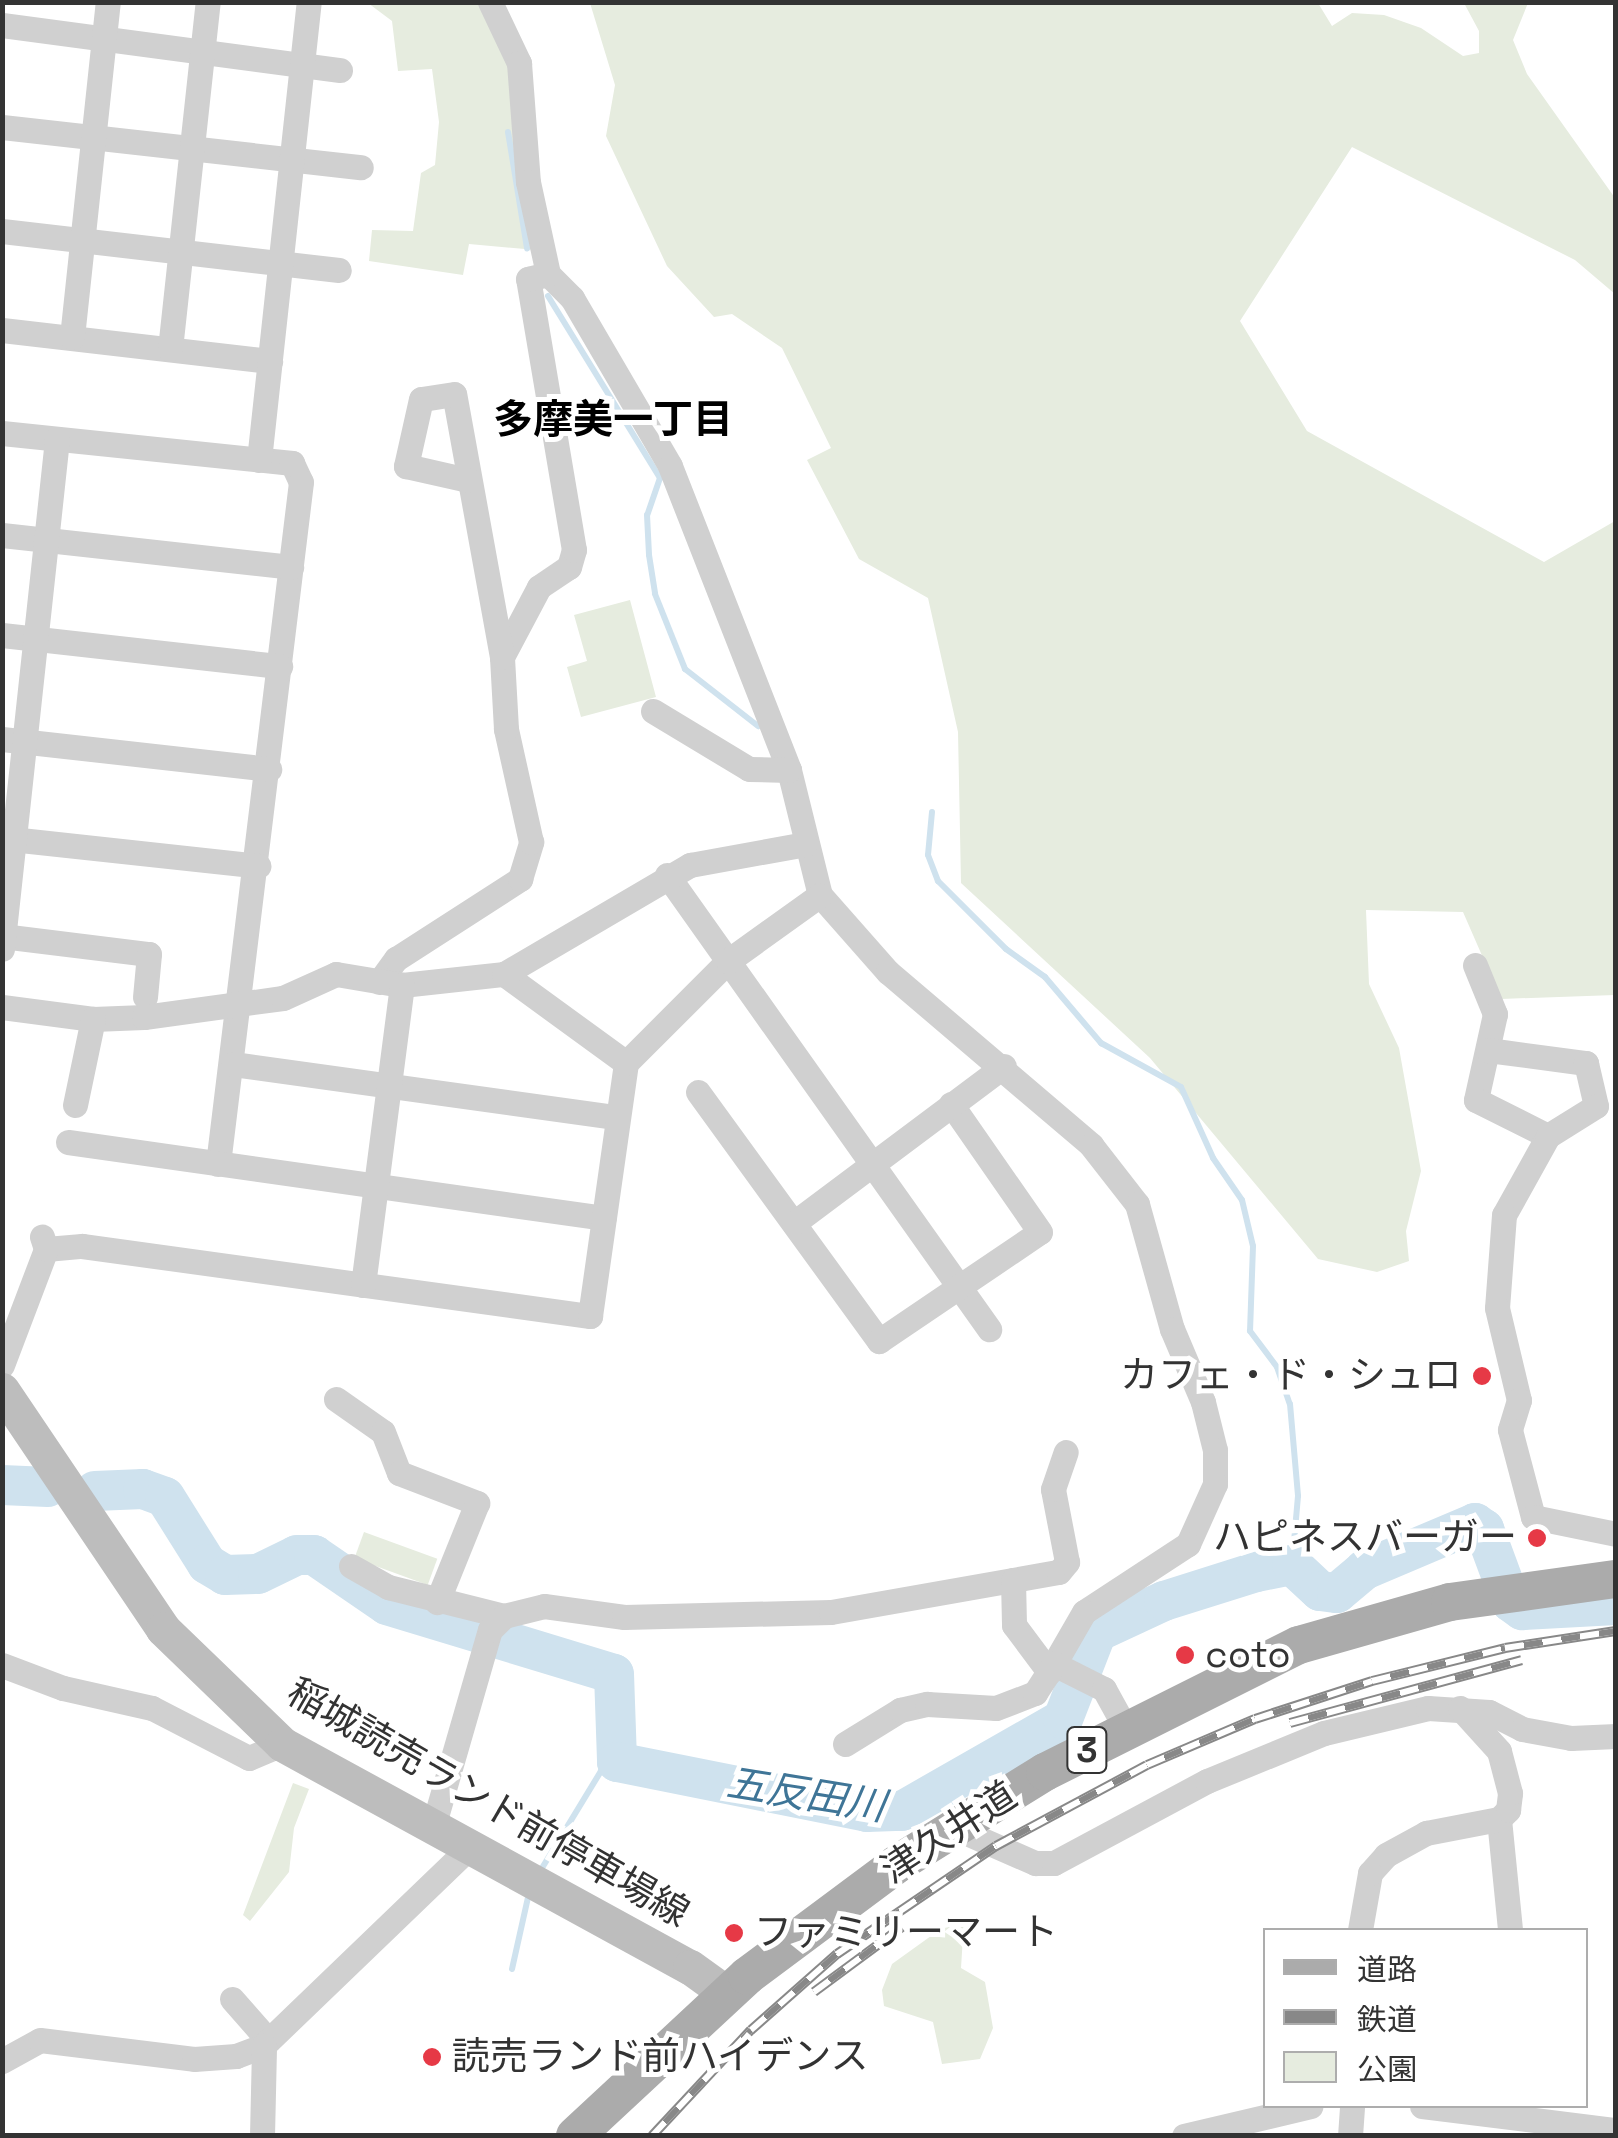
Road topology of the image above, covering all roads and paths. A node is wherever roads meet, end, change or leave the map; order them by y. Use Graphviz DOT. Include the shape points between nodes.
graph roads {
  1 [pos="108,2"];
  2 [pos="208,2"];
  3 [pos="309,2"];
  4 [pos="490,2"];
  5 [pos="2,26"];
  6 [pos="105,39"];
  7 [pos="201,52"];
  8 [pos="301,65"];
  9 [pos="340,70"];
  10 [pos="2,127"];
  11 [pos="92,137"];
  12 [pos="192,148"];
  13 [pos="290,160"];
  14 [pos="360,168"];
  15 [pos="2,231"];
  16 [pos="82,238"];
  17 [pos="179,251"];
  18 [pos="279,261"];
  19 [pos="339,270"];
  20 [pos="548,274"];
  21 [pos="2,330"];
  22 [pos="72,338"];
  23 [pos="170,349"];
  24 [pos="270,361"];
  25 [pos="2,433"];
  26 [pos="57,439"];
  27 [pos="259,460"];
  28 [pos="468,480"];
  29 [pos="2,535"];
  30 [pos="46,540"];
  31 [pos="291,567"];
  32 [pos="2,635"];
  33 [pos="36,639"];
  34 [pos="502,657"];
  35 [pos="280,666"];
  36 [pos="653,711"];
  37 [pos="14,740"];
  38 [pos="268,769"];
  39 [pos="789,770"];
  40 [pos="8,839"];
  41 [pos="805,844"];
  42 [pos="258,866"];
  43 [pos="668,876"];
  44 [pos="820,895"];
  45 [pos="3,940"];
  46 [pos="728,961"];
  47 [pos="1475,965"];
  48 [pos="504,974"];
  49 [pos="390,984"];
  50 [pos="145,996"];
  51 [pos="241,1006"];
  52 [pos="2,1007"];
  53 [pos="93,1019"];
  54 [pos="1488,1050"];
  55 [pos="626,1063"];
  56 [pos="233,1064"];
  57 [pos="1004,1066"];
  58 [pos="386,1086"];
  59 [pos="698,1092"];
  60 [pos="951,1104"];
  61 [pos="76,1105"];
  62 [pos="618,1116"];
  63 [pos="1548,1136"];
  64 [pos="68,1142"];
  65 [pos="870,1161"];
  66 [pos="218,1164"];
  67 [pos="373,1185"];
  68 [pos="604,1218"];
  69 [pos="794,1223"];
  70 [pos="363,1285"];
  71 [pos="958,1286"];
  72 [pos="989,1329"];
  73 [pos="2,1365"];
  74 [pos="2,1390"];
  75 [pos="336,1399"];
  76 [pos="1066,1452"];
  77 [pos="1616,1534"];
  78 [pos="351,1566"];
  79 [pos="1616,1579"];
  80 [pos="1013,1580"];
  81 [pos="437,1602"];
  82 [pos="494,1630"];
  83 [pos="2,1665"];
  84 [pos="1064,1672"];
  85 [pos="1460,1708"];
  86 [pos="1126,1729"];
  87 [pos="1616,1736"];
  88 [pos="282,1744"];
  89 [pos="845,1744"];
  90 [pos="1499,1819"];
  91 [pos="433,1827"];
  92 [pos="953,1827"];
  93 [pos="470,1847"];
  94 [pos="1360,1928"];
  95 [pos="1510,1928"];
  96 [pos="726,1993"];
  97 [pos="232,1998"];
  98 [pos="266,2042"];
  99 [pos="2,2062"];
  100 [pos="1303,2108"];
  101 [pos="1352,2108"];
  102 [pos="1438,2108"];
  103 [pos="1616,2130"];
  104 [pos="262,2136"];
  105 [pos="575,2136"];
  106 [pos="1184,2136"];
  107 [pos="1350,2136"];
  1 -- 6 [label="street"];
  2 -- 7 [label="street"];
  3 -- 8 [label="street"];
  4 -- 20 [label="street" via="518,62 528,182"];
  5 -- 6 [label="street"];
  6 -- 7 [label="street"];
  6 -- 11 [label="street"];
  7 -- 8 [label="street"];
  7 -- 12 [label="street"];
  8 -- 9 [label="street"];
  8 -- 13 [label="street"];
  10 -- 11 [label="street"];
  11 -- 12 [label="street"];
  11 -- 16 [label="street"];
  12 -- 13 [label="street"];
  12 -- 17 [label="street"];
  13 -- 14 [label="street"];
  13 -- 18 [label="street"];
  15 -- 16 [label="street"];
  16 -- 17 [label="street"];
  16 -- 22 [label="street"];
  17 -- 18 [label="street"];
  17 -- 23 [label="street"];
  18 -- 19 [label="street"];
  18 -- 24 [label="street"];
  20 -- 34 [label="street" via="528,279 574,550 569,566 539,587"];
  20 -- 39 [label="street" via="572,298 670,466"];
  21 -- 22 [label="street"];
  22 -- 23 [label="street"];
  23 -- 24 [label="street"];
  24 -- 27 [label="street"];
  25 -- 26 [label="street"];
  26 -- 27 [label="street"];
  26 -- 30 [label="street"];
  27 -- 31 [label="street" via="292,463 300,482"];
  28 -- 34 [label="street"];
  29 -- 30 [label="street"];
  30 -- 31 [label="street"];
  30 -- 33 [label="street"];
  31 -- 35 [label="street"];
  32 -- 33 [label="street"];
  33 -- 35 [label="street"];
  33 -- 37 [label="street"];
  34 -- 49 [label="street" via="506,729 532,842 520,880 396,960"];
  35 -- 38 [label="street"];
  36 -- 39 [label="street" via="749,769"];
  37 -- 38 [label="street"];
  37 -- 40 [label="street"];
  38 -- 42 [label="street"];
  39 -- 41 [label="street"];
  40 -- 42 [label="street"];
  40 -- 45 [label="street"];
  41 -- 43 [label="street" via="690,864"];
  41 -- 44 [label="street"];
  42 -- 51 [label="street"];
  43 -- 46 [label="street"];
  43 -- 48 [label="street"];
  44 -- 46 [label="street"];
  44 -- 57 [label="street" via="888,972"];
  45 -- 50 [label="street" via="149,954"];
  46 -- 55 [label="street"];
  46 -- 65 [label="street"];
  47 -- 54 [label="street" via="1496,1014"];
  48 -- 49 [label="street"];
  48 -- 55 [label="street"];
  49 -- 51 [label="street" via="336,974 283,998"];
  49 -- 58 [label="street"];
  51 -- 53 [label="street"];
  51 -- 56 [label="street"];
  52 -- 53 [label="street"];
  53 -- 61 [label="street"];
  54 -- 63 [label="street" via="1476,1100"];
  54 -- 63 [label="street" via="1586,1063 1596,1106"];
  55 -- 62 [label="street"];
  56 -- 58 [label="street"];
  56 -- 66 [label="street"];
  57 -- 60 [label="street"];
  57 -- 84 [label="street" via="1091,1145 1137,1204 1215,1450 1214,1484 1188,1544 1084,1612"];
  58 -- 62 [label="street"];
  58 -- 67 [label="street"];
  59 -- 69 [label="street"];
  60 -- 65 [label="street"];
  60 -- 71 [label="street" via="1040,1232"];
  62 -- 68 [label="street"];
  63 -- 77 [label="street" via="1504,1215 1497,1308 1519,1400 1510,1430 1534,1516"];
  64 -- 66 [label="street"];
  65 -- 69 [label="street"];
  65 -- 71 [label="street"];
  66 -- 67 [label="street"];
  67 -- 68 [label="street"];
  67 -- 70 [label="street"];
  68 -- 70 [label="street" via="590,1316"];
  69 -- 71 [label="street" via="878,1342"];
  70 -- 73 [label="street" via="44,1243"];
  71 -- 72 [label="street"];
  74 -- 88 [label="main road, 稲城読売ランド前停車場線" via="163,1630"];
  75 -- 81 [label="street" via="382,1432 399,1473 477,1503"];
  76 -- 80 [label="street" via="1053,1489 1067,1562 1059,1572"];
  78 -- 81 [label="street" via="388,1587"];
  79 -- 86 [label="main road, 津久井道 / 3" via="1506,1591 1299,1645"];
  80 -- 82 [label="street" via="831,1612 624,1617 544,1606"];
  80 -- 84 [label="street" via="1017,1631"];
  81 -- 82 [label="street"];
  82 -- 91 [label="street"];
  83 -- 88 [label="street" via="62,1688 152,1708 250,1758"];
  84 -- 86 [label="street" via="1104,1689"];
  84 -- 89 [label="street" via="996,1708 927,1704 900,1710"];
  85 -- 87 [label="street" via="1489,1712 1522,1730"];
  85 -- 90 [label="street" via="1498,1752 1510,1792"];
  85 -- 92 [label="street" via="1428,1708 1324,1734 1168,1799 1054,1864 1035,1863"];
  86 -- 92 [label="main road, 津久井道 / 3"];
  88 -- 91 [label="main road, 稲城読売ランド前停車場線"];
  90 -- 94 [label="street" via="1426,1832 1386,1854 1370,1873"];
  90 -- 95 [label="street"];
  91 -- 93 [label="main road, 稲城読売ランド前停車場線"];
  92 -- 96 [label="main road, 津久井道 / 3"];
  93 -- 96 [label="main road, 稲城読売ランド前停車場線"];
  93 -- 98 [label="street"];
  96 -- 105 [label="main road, 津久井道 / 3"];
  97 -- 98 [label="street"];
  98 -- 99 [label="street" via="236,2056 194,2059 40,2040"];
  98 -- 104 [label="street"];
  100 -- 106 [label="street"];
  101 -- 107 [label="street"];
  102 -- 103 [label="street"];
}
